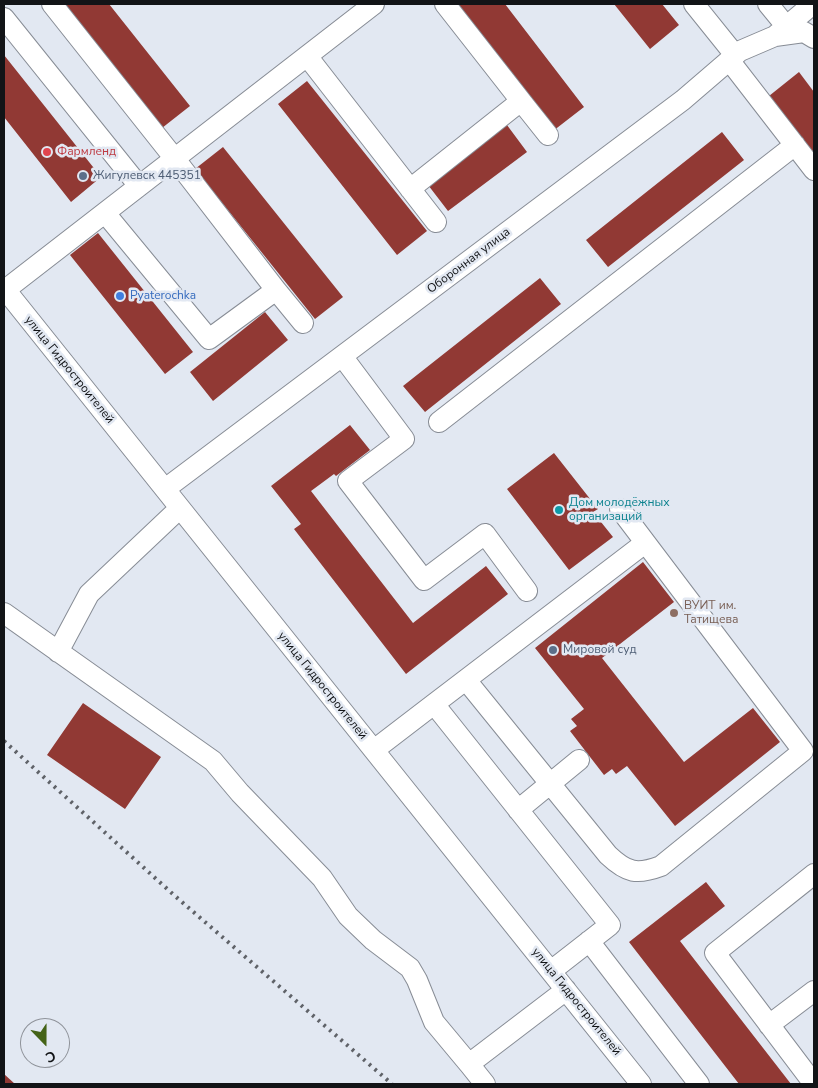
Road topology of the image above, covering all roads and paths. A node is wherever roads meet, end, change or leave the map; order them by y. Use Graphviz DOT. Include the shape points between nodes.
graph roads {
  1 [pos="52,4"];
  2 [pos="374,4"];
  3 [pos="445,4"];
  4 [pos="694,4"];
  5 [pos="768,4"];
  6 [pos="813,4"];
  7 [pos="4,18"];
  8 [pos="780,31"];
  9 [pos="814,38"];
  10 [pos="307,56"];
  11 [pos="732,58"];
  12 [pos="521,100"];
  13 [pos="548,135"];
  14 [pos="795,145"];
  15 [pos="175,158"];
  16 [pos="814,170"];
  17 [pos="139,186"];
  18 [pos="410,188"];
  19 [pos="105,213"];
  20 [pos="436,222"];
  21 [pos="5,289"];
  22 [pos="276,290"];
  23 [pos="303,323"];
  24 [pos="342,356"];
  25 [pos="439,422"];
  26 [pos="165,489"];
  27 [pos="180,508"];
  28 [pos="620,509"];
  29 [pos="645,543"];
  30 [pos="528,591"];
  31 [pos="4,613"];
  32 [pos="58,652"];
  33 [pos="466,680"];
  34 [pos="434,704"];
  35 [pos="374,750"];
  36 [pos="579,760"];
  37 [pos="550,784"];
  38 [pos="518,810"];
  39 [pos="814,874"];
  40 [pos="589,941"];
  41 [pos="551,971"];
  42 [pos="566,990"];
  43 [pos="814,991"];
  44 [pos="769,1025"];
  45 [pos="469,1064"];
  46 [pos="485,1084"];
  47 [pos="641,1084"];
  48 [pos="699,1084"];
  49 [pos="814,1084"];
  1 -- 15 [label="street"];
  2 -- 10 [label="street"];
  3 -- 12 [label="street"];
  4 -- 11 [label="street"];
  5 -- 8 [label="street"];
  6 -- 8 [label="street, Оборонная улица"];
  7 -- 17 [label="street"];
  8 -- 9 [label="street, Оборонная улица" via="804,32"];
  8 -- 11 [label="street, Оборонная улица"];
  10 -- 15 [label="street"];
  10 -- 18 [label="street"];
  11 -- 14 [label="street"];
  11 -- 24 [label="street, Оборонная улица" via="683,100"];
  12 -- 13 [label="street"];
  12 -- 18 [label="street"];
  14 -- 16 [label="street"];
  14 -- 25 [label="street"];
  15 -- 17 [label="street"];
  15 -- 22 [label="street"];
  17 -- 19 [label="street"];
  18 -- 20 [label="street"];
  19 -- 21 [label="street"];
  19 -- 22 [label="street" via="209,339"];
  21 -- 26 [label="street, улица Гидростроителей"];
  22 -- 23 [label="street"];
  24 -- 26 [label="street, Оборонная улица"];
  24 -- 30 [label="street" via="404,438 348,480 424,580 485,534"];
  26 -- 27 [label="street, улица Гидростроителей"];
  27 -- 32 [label="street" via="89,594"];
  27 -- 35 [label="street, улица Гидростроителей"];
  28 -- 29 [label="street"];
  29 -- 33 [label="street"];
  29 -- 37 [label="street" via="803,751 661,866 646,872 632,872 619,866"];
  31 -- 32 [label="street"];
  32 -- 45 [label="street" via="213,761 322,878 348,916 410,968 434,1022"];
  33 -- 34 [label="street"];
  33 -- 37 [label="street"];
  34 -- 35 [label="street"];
  34 -- 38 [label="street"];
  35 -- 41 [label="street, улица Гидростроителей"];
  36 -- 37 [label="street"];
  37 -- 38 [label="street"];
  38 -- 40 [label="street" via="610,925"];
  39 -- 44 [label="street" via="715,953"];
  40 -- 41 [label="street"];
  40 -- 48 [label="street"];
  41 -- 42 [label="street, улица Гидростроителей"];
  42 -- 45 [label="street"];
  42 -- 47 [label="street, улица Гидростроителей"];
  43 -- 44 [label="street"];
  44 -- 49 [label="street"];
  45 -- 46 [label="street"];
}
